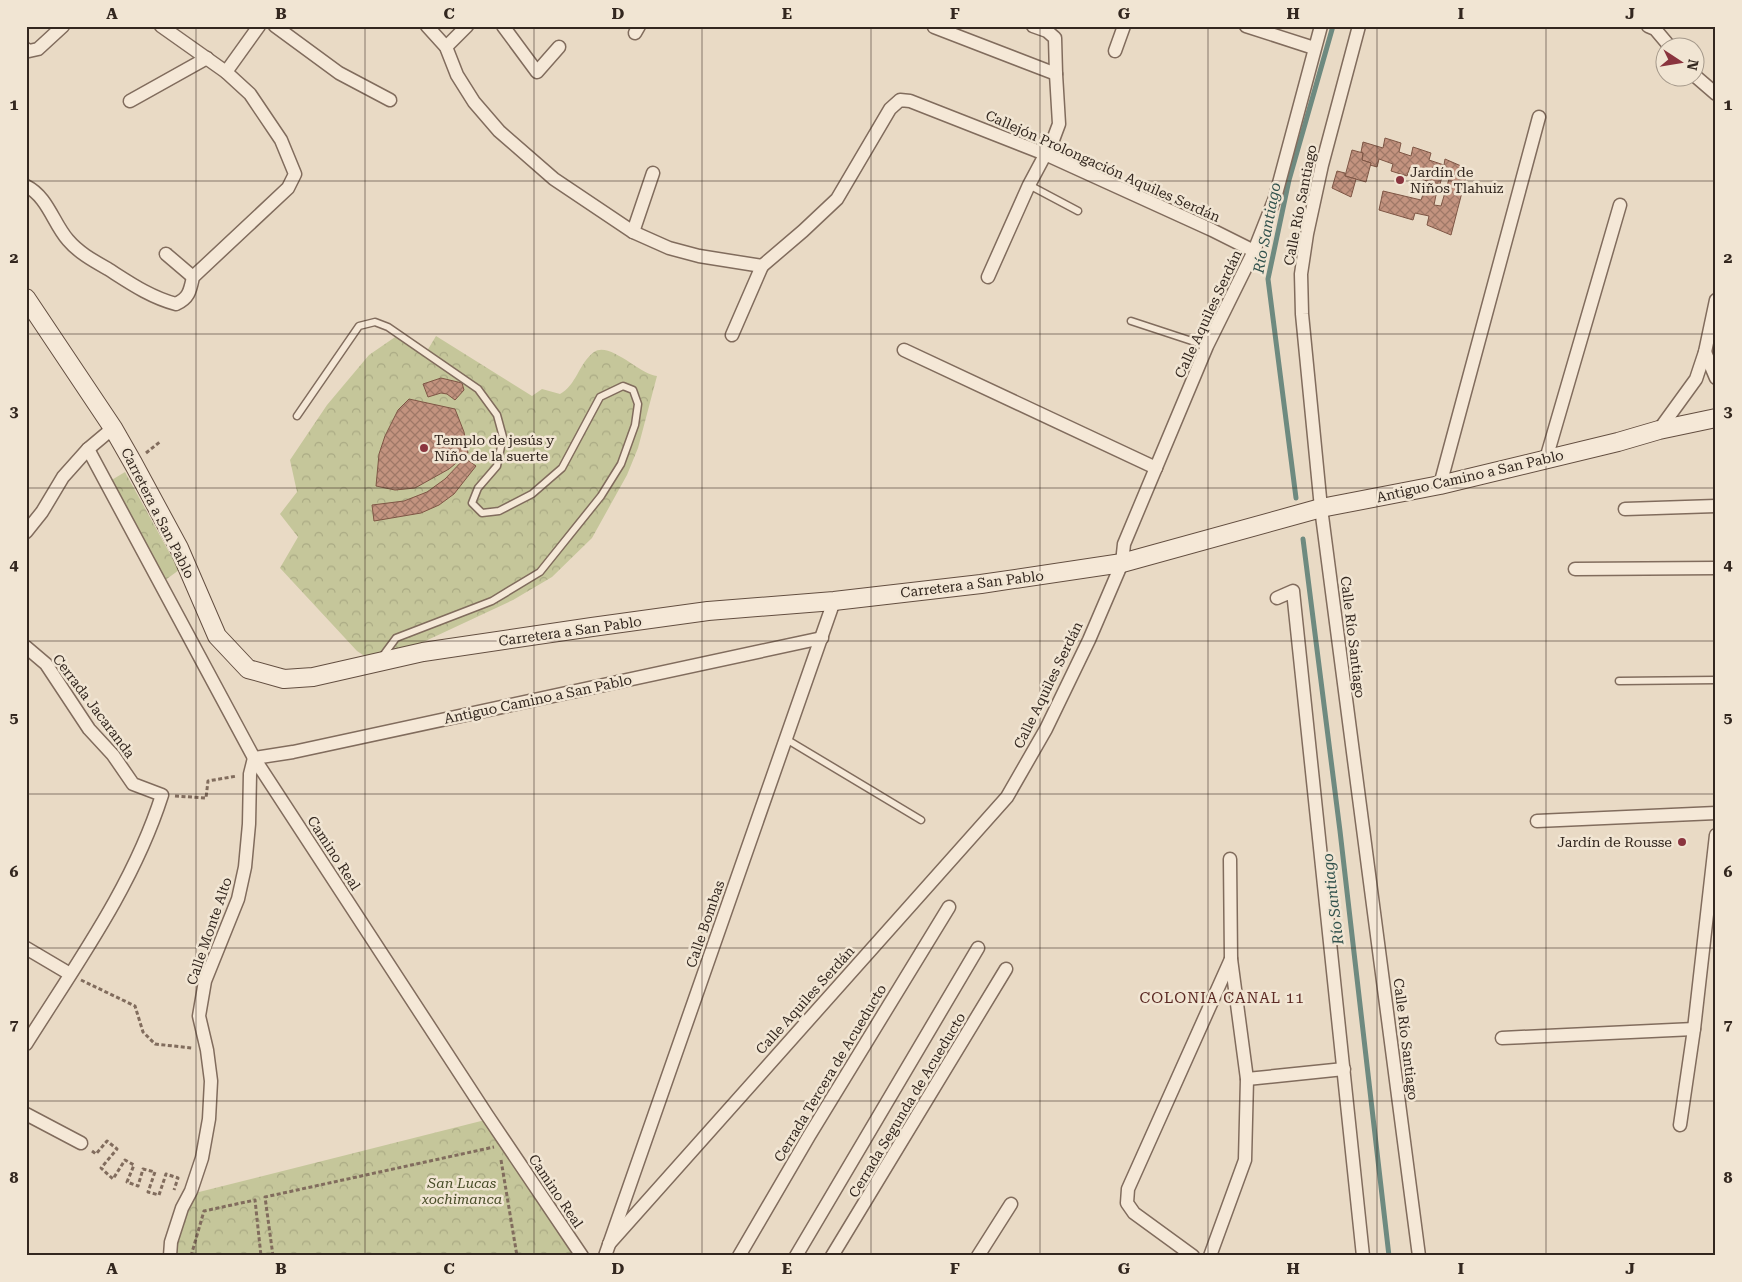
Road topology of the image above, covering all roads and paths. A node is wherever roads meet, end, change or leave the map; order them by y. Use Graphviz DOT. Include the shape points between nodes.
graph roads {
  1 [pos="63,26"];
  2 [pos="161,26"];
  3 [pos="259,26"];
  4 [pos="275,26"];
  5 [pos="427,26"];
  6 [pos="467,26"];
  7 [pos="503,26"];
  8 [pos="1034,26"];
  9 [pos="1124,26"];
  10 [pos="1246,26"];
  11 [pos="1321,26"];
  12 [pos="1359,26"];
  13 [pos="1648,26"];
  14 [pos="934,27"];
  15 [pos="1663,38"];
  16 [pos="446,47"];
  17 [pos="559,48"];
  18 [pos="1314,48"];
  19 [pos="26,49"];
  20 [pos="1115,51"];
  21 [pos="207,58"];
  22 [pos="226,72"];
  23 [pos="1056,74"];
  24 [pos="1704,84"];
  25 [pos="1716,94"];
  26 [pos="390,100"];
  27 [pos="130,101"];
  28 [pos="1539,117"];
  29 [pos="1044,154"];
  30 [pos="653,173"];
  31 [pos="1029,185"];
  32 [pos="26,186"];
  33 [pos="1620,205"];
  34 [pos="1078,211"];
  35 [pos="633,232"];
  36 [pos="1254,251"];
  37 [pos="166,254"];
  38 [pos="762,266"];
  39 [pos="193,277"];
  40 [pos="988,277"];
  41 [pos="27,300"];
  42 [pos="1716,300"];
  43 [pos="1131,321"];
  44 [pos="732,335"];
  45 [pos="1207,346"];
  46 [pos="904,350"];
  47 [pos="1705,352"];
  48 [pos="1716,378"];
  49 [pos="297,416"];
  50 [pos="1716,418"];
  51 [pos="113,428"];
  52 [pos="1659,430"];
  53 [pos="88,449"];
  54 [pos="1546,459"];
  55 [pos="1156,468"];
  56 [pos="1440,485"];
  57 [pos="1716,506"];
  58 [pos="1321,508"];
  59 [pos="1625,509"];
  60 [pos="26,532"];
  61 [pos="1122,563"];
  62 [pos="1716,568"];
  63 [pos="1575,569"];
  64 [pos="1277,598"];
  65 [pos="834,601"];
  66 [pos="822,638"];
  67 [pos="26,647"];
  68 [pos="377,663"];
  69 [pos="1716,680"];
  70 [pos="1620,681"];
  71 [pos="786,739"];
  72 [pos="254,758"];
  73 [pos="250,774"];
  74 [pos="162,795"];
  75 [pos="1716,813"];
  76 [pos="921,820"];
  77 [pos="1537,821"];
  78 [pos="1716,835"];
  79 [pos="1230,859"];
  80 [pos="949,907"];
  81 [pos="26,948"];
  82 [pos="978,948"];
  83 [pos="1231,958"];
  84 [pos="1006,970"];
  85 [pos="70,974"];
  86 [pos="1694,1029"];
  87 [pos="1502,1038"];
  88 [pos="26,1044"];
  89 [pos="207,1050"];
  90 [pos="1344,1069"];
  91 [pos="1247,1079"];
  92 [pos="26,1114"];
  93 [pos="1680,1125"];
  94 [pos="81,1143"];
  95 [pos="498,1146"];
  96 [pos="500,1156"];
  97 [pos="186,1200"];
  98 [pos="1011,1204"];
  99 [pos="607,1250"];
  100 [pos="170,1256"];
  101 [pos="191,1256"];
  102 [pos="261,1256"];
  103 [pos="273,1256"];
  104 [pos="517,1256"];
  105 [pos="582,1256"];
  106 [pos="739,1256"];
  107 [pos="796,1256"];
  108 [pos="832,1256"];
  109 [pos="978,1256"];
  110 [pos="1193,1256"];
  111 [pos="1210,1256"];
  112 [pos="1364,1256"];
  113 [pos="1419,1256"];
  1 -- 19 [label="street" via="38,49"];
  2 -- 21 [label="street"];
  3 -- 22 [label="street"];
  4 -- 26 [label="street" via="339,73"];
  5 -- 16 [label="street"];
  6 -- 16 [label="street"];
  7 -- 17 [label="street" via="538,72"];
  8 -- 23 [label="street" via="1056,38"];
  9 -- 20 [label="street"];
  10 -- 18 [label="street"];
  11 -- 18 [label="street, Calle Aquiles Serdán"];
  12 -- 58 [label="street, Calle Río Santiago" via="1322,165 1301,274"];
  13 -- 15 [label="street"];
  14 -- 23 [label="street"];
  16 -- 35 [label="street" via="457,75 474,102 499,131 554,179"];
  18 -- 36 [label="street, Calle Aquiles Serdán" via="1275,198"];
  21 -- 22 [label="street"];
  21 -- 27 [label="street"];
  22 -- 39 [label="street" via="250,94 281,140 295,174 288,188"];
  23 -- 29 [label="street" via="1059,124"];
  24 -- 25 [label="street"];
  28 -- 56 [label="street"];
  29 -- 31 [label="street"];
  29 -- 36 [label="street, Callejón Prolongación Aquiles Serdán"];
  29 -- 38 [label="street, Callejón Prolongación Aquiles Serdán" via="910,101 900,100 890,109 837,199"];
  30 -- 35 [label="street"];
  31 -- 34 [label="lane"];
  31 -- 40 [label="street"];
  32 -- 39 [label="street" via="45,201 69,242 84,255 148,294 176,304 184,300"];
  33 -- 54 [label="street"];
  35 -- 38 [label="street" via="691,254"];
  36 -- 45 [label="street, Calle Aquiles Serdán"];
  37 -- 39 [label="street"];
  38 -- 44 [label="street"];
  41 -- 51 [label="main road, Carretera a San Pablo"];
  42 -- 47 [label="street"];
  43 -- 45 [label="lane"];
  45 -- 55 [label="street, Calle Aquiles Serdán"];
  46 -- 55 [label="street"];
  47 -- 48 [label="street"];
  47 -- 52 [label="street" via="1696,379"];
  49 -- 68 [label="lane" via="360,326 376,322 388,327 478,389 497,415 503,437 497,466 478,488 472,503 482,513 500,511 532,494 562,468 600,397 622,386 633,390 638,404 635,425 621,464 602,496 540,572 492,601 396,638"];
  50 -- 52 [label="main road, Antiguo Camino a San Pablo"];
  51 -- 53 [label="street"];
  51 -- 68 [label="main road, Carretera a San Pablo" via="179,548 217,636 248,669 284,679 313,677"];
  52 -- 54 [label="main road, Antiguo Camino a San Pablo"];
  53 -- 60 [label="street" via="63,477"];
  53 -- 72 [label="street, Camino Real"];
  54 -- 56 [label="main road, Antiguo Camino a San Pablo"];
  55 -- 61 [label="street, Calle Aquiles Serdán" via="1124,544"];
  56 -- 58 [label="main road, Antiguo Camino a San Pablo"];
  57 -- 59 [label="street"];
  58 -- 61 [label="main road, Carretera a San Pablo"];
  58 -- 113 [label="street, Calle Río Santiago"];
  61 -- 65 [label="main road, Carretera a San Pablo"];
  61 -- 99 [label="street, Calle Aquiles Serdán" via="1046,729 1007,797"];
  62 -- 63 [label="street"];
  64 -- 90 [label="street" via="1293,591"];
  65 -- 66 [label="street, Calle Bombas"];
  65 -- 68 [label="main road, Carretera a San Pablo" via="708,611 422,652"];
  66 -- 71 [label="street, Calle Bombas"];
  66 -- 72 [label="street, Antiguo Camino a San Pablo"];
  67 -- 74 [label="street, Cerrada Jacaranda" via="46,664 89,729 133,784"];
  69 -- 70 [label="lane"];
  71 -- 76 [label="lane"];
  71 -- 99 [label="street, Calle Bombas"];
  72 -- 73 [label="street, Calle Monte Alto"];
  72 -- 105 [label="street, Camino Real"];
  73 -- 74 [label="path" via="208,781 206,798"];
  73 -- 89 [label="street, Calle Monte Alto" via="245,867 238,899 205,981 200,1016"];
  74 -- 85 [label="street" via="152,826 117,899"];
  75 -- 77 [label="street"];
  78 -- 86 [label="street"];
  79 -- 83 [label="street"];
  80 -- 106 [label="street, Cerrada Tercera de Acueducto"];
  81 -- 85 [label="street"];
  82 -- 107 [label="street"];
  83 -- 91 [label="street"];
  83 -- 110 [label="street" via="1128,1189 1127,1203 1134,1213"];
  84 -- 108 [label="street, Cerrada Segunda de Acueducto"];
  85 -- 88 [label="street"];
  85 -- 89 [label="path" via="135,1006 143,1032 155,1044"];
  86 -- 87 [label="street"];
  86 -- 93 [label="street"];
  89 -- 97 [label="street, Calle Monte Alto" via="211,1081 209,1119 202,1158"];
  90 -- 91 [label="street"];
  90 -- 112 [label="street"];
  91 -- 111 [label="street" via="1245,1160"];
  92 -- 94 [label="street"];
  94 -- 97 [label="path" via="96,1154 106,1141 117,1149 100,1168 113,1178 125,1160 134,1165 127,1182 138,1186 143,1169 155,1172 148,1192 159,1195 166,1174 178,1178 173,1194"];
  95 -- 103 [label="path" via="266,1197"];
  96 -- 104 [label="path"];
  97 -- 100 [label="street, Calle Monte Alto" via="171,1242"];
  98 -- 109 [label="street"];
  101 -- 102 [label="path" via="204,1211 255,1200"];
}
